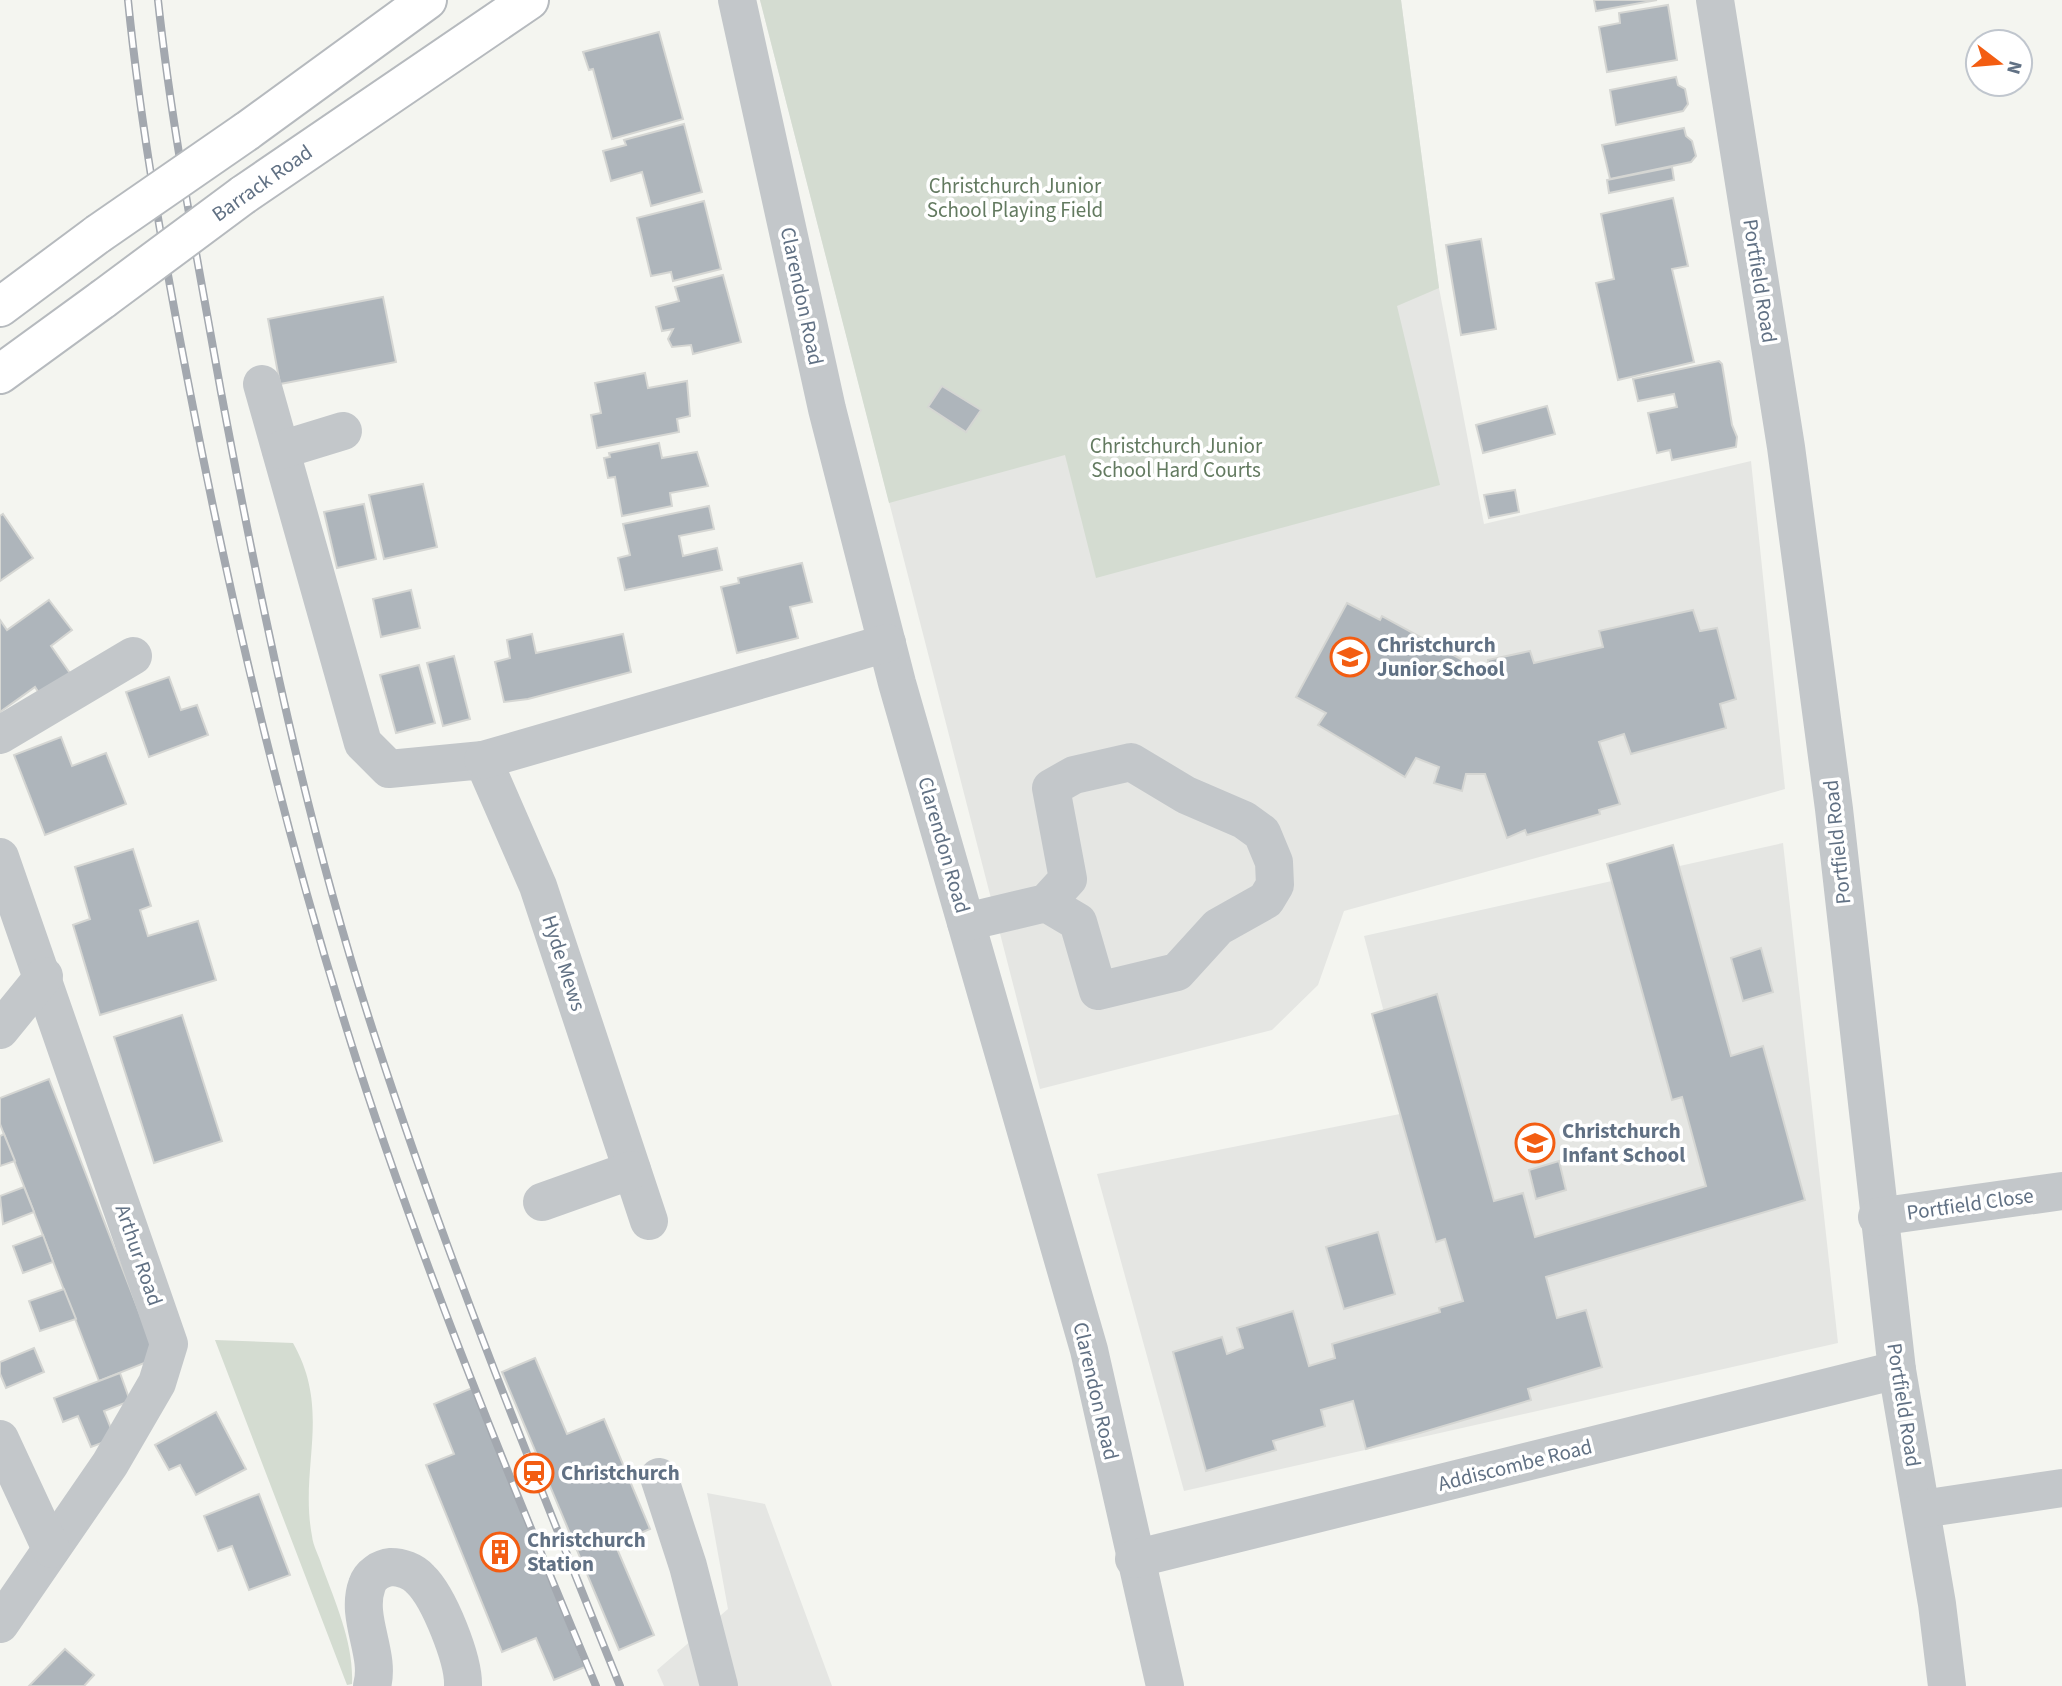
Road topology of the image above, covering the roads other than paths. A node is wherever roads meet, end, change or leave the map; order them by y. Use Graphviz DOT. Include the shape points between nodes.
graph roads {
  1 [pos="427,0"];
  2 [pos="529,0"];
  3 [pos="737,0"];
  4 [pos="1715,0"];
  5 [pos="0,307"];
  6 [pos="0,374"];
  7 [pos="262,384"];
  8 [pos="343,432"];
  9 [pos="281,450"];
  10 [pos="887,643"];
  11 [pos="132,656"];
  12 [pos="0,735"];
  13 [pos="483,760"];
  14 [pos="0,857"];
  15 [pos="1046,903"];
  16 [pos="966,922"];
  17 [pos="44,976"];
  18 [pos="0,1030"];
  19 [pos="632,1170"];
  20 [pos="2062,1191"];
  21 [pos="542,1202"];
  22 [pos="1877,1217"];
  23 [pos="649,1221"];
  24 [pos="1896,1370"];
  25 [pos="0,1439"];
  26 [pos="659,1477"];
  27 [pos="2062,1488"];
  28 [pos="1922,1509"];
  29 [pos="51,1549"];
  30 [pos="1134,1559"];
  31 [pos="0,1624"];
  32 [pos="372,1686"];
  33 [pos="463,1686"];
  34 [pos="719,1686"];
  35 [pos="1165,1686"];
  36 [pos="1947,1686"];
  1 -- 5 [label="main road, bridge"];
  2 -- 6 [label="main road, Barrack Road, bridge" via="243,195"];
  3 -- 10 [label="street, Clarendon Road" via="827,409"];
  4 -- 22 [label="street, Portfield Road" via="1782,419 1831,782"];
  7 -- 9 [label="street"];
  8 -- 9 [label="street"];
  9 -- 13 [label="street" via="363,743 389,769"];
  10 -- 13 [label="street"];
  10 -- 16 [label="street, Clarendon Road"];
  11 -- 12 [label="street"];
  13 -- 19 [label="street, Hyde Mews" via="538,886"];
  14 -- 17 [label="street, Arthur Road"];
  15 -- 15 [label="street" via="1068,879 1051,788 1074,775 1131,762 1186,795 1244,820 1262,833 1274,862 1275,885 1266,900 1219,927 1177,972 1098,991 1077,922"];
  15 -- 16 [label="street"];
  16 -- 30 [label="street, Clarendon Road" via="1089,1350"];
  17 -- 18 [label="street"];
  17 -- 29 [label="street, Arthur Road" via="169,1344 157,1383 110,1464"];
  19 -- 21 [label="street"];
  19 -- 23 [label="street, Hyde Mews"];
  20 -- 22 [label="street, Portfield Close"];
  22 -- 24 [label="street, Portfield Road"];
  24 -- 28 [label="street, Portfield Road"];
  24 -- 30 [label="street, Addiscombe Road"];
  25 -- 29 [label="street"];
  26 -- 34 [label="street"];
  27 -- 28 [label="street"];
  28 -- 36 [label="street, Portfield Road"];
  29 -- 31 [label="street, Arthur Road"];
  30 -- 35 [label="street, Clarendon Road"];
  32 -- 33 [label="street" via="367,1585 386,1567 401,1568 418,1577 433,1594 463,1672"];
}
